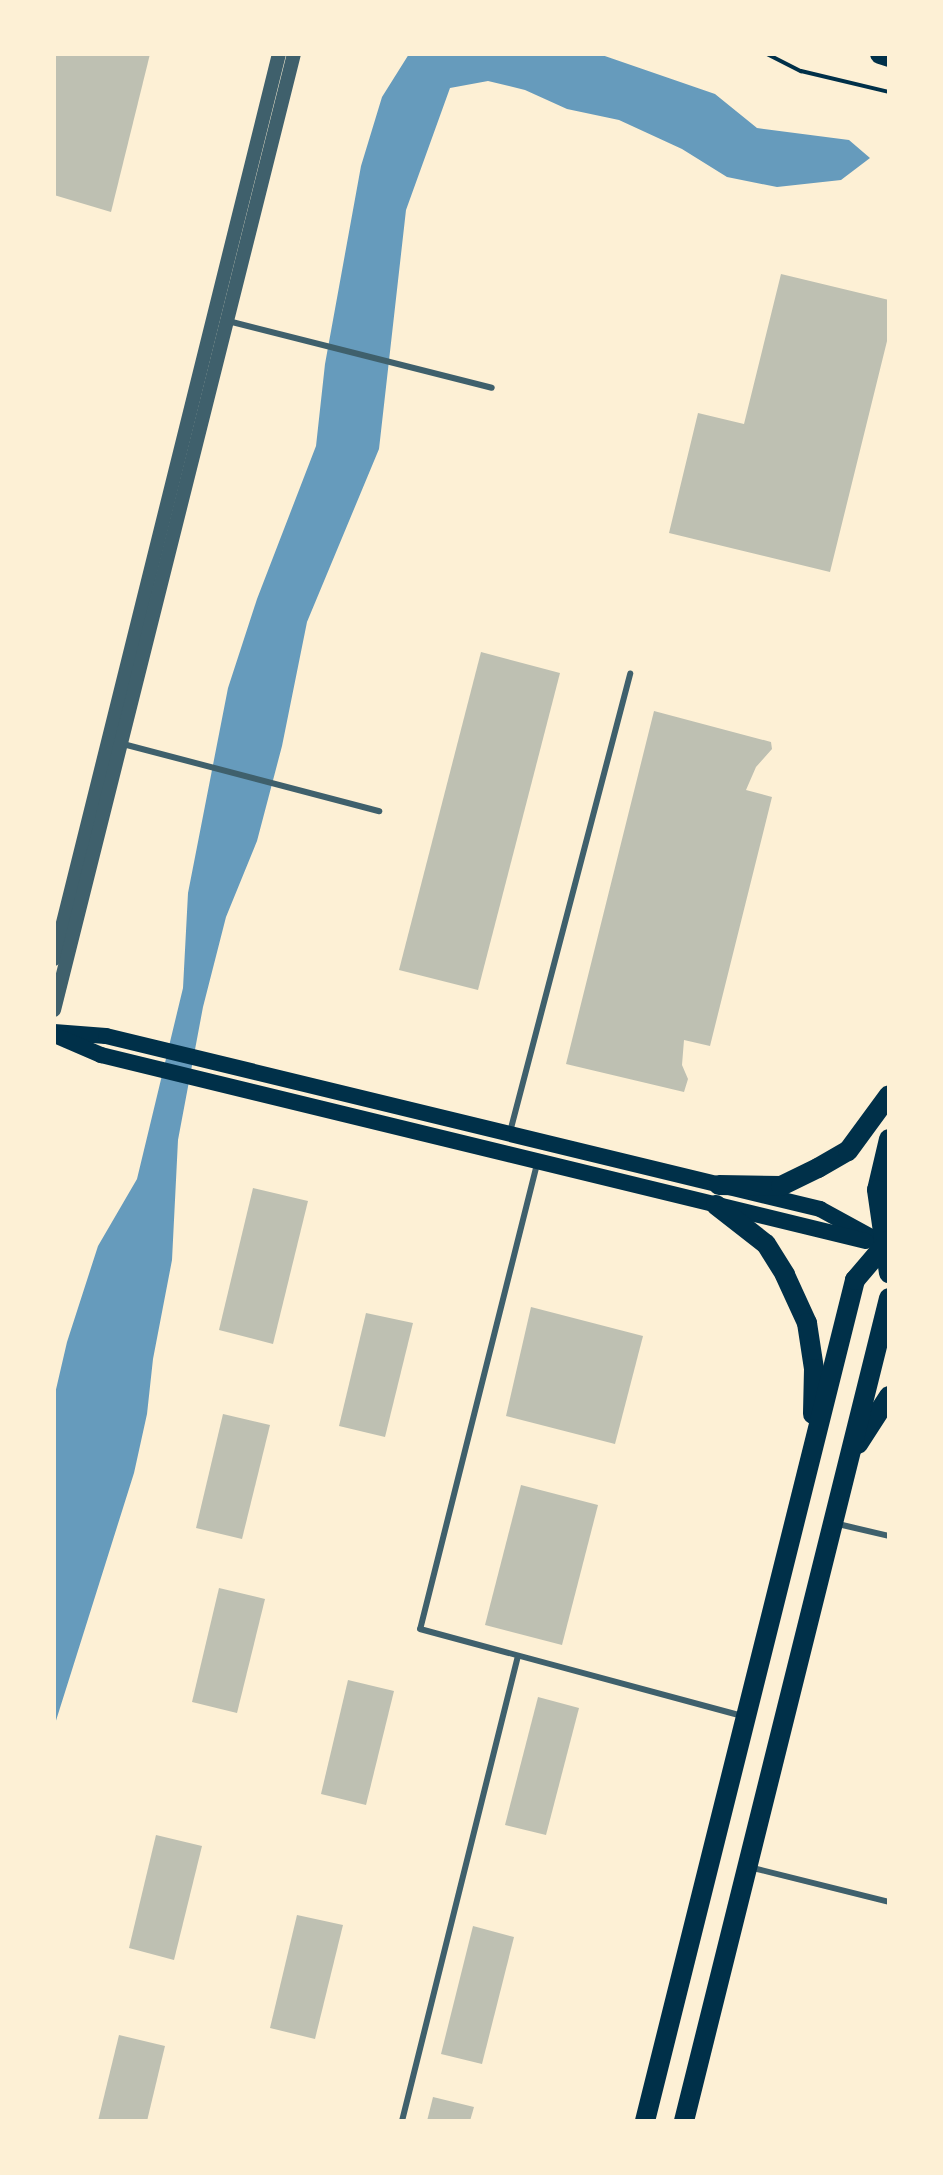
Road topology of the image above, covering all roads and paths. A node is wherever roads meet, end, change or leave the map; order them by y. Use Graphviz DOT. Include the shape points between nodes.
graph roads {
  1 [pos="279,54"];
  2 [pos="294,54"];
  3 [pos="767,54"];
  4 [pos="880,54"];
  5 [pos="889,57"];
  6 [pos="889,92"];
  7 [pos="228,321"];
  8 [pos="492,388"];
  9 [pos="630,673"];
  10 [pos="123,744"];
  11 [pos="379,811"];
  12 [pos="54,959"];
  13 [pos="54,1010"];
  14 [pos="54,1034"];
  15 [pos="889,1095"];
  16 [pos="510,1132"];
  17 [pos="889,1139"];
  18 [pos="538,1160"];
  19 [pos="718,1195"];
  20 [pos="888,1244"];
  21 [pos="889,1273"];
  22 [pos="889,1298"];
  23 [pos="889,1396"];
  24 [pos="811,1453"];
  25 [pos="849,1458"];
  26 [pos="833,1523"];
  27 [pos="889,1536"];
  28 [pos="518,1656"];
  29 [pos="745,1717"];
  30 [pos="747,1866"];
  31 [pos="889,1902"];
  32 [pos="402,2121"];
  33 [pos="645,2121"];
  34 [pos="684,2121"];
  1 -- 12 [label="street"];
  2 -- 7 [label="street"];
  3 -- 6 [label="path" via="801,71"];
  4 -- 5 [label="main road"];
  7 -- 8 [label="lane"];
  7 -- 10 [label="street"];
  9 -- 16 [label="lane"];
  10 -- 11 [label="lane"];
  10 -- 13 [label="street"];
  14 -- 16 [label="main road" via="106,1036"];
  14 -- 18 [label="main road" via="101,1055"];
  15 -- 19 [label="main road" via="848,1151 781,1186"];
  16 -- 19 [label="main road"];
  17 -- 20 [label="main road" via="877,1190"];
  18 -- 19 [label="main road"];
  18 -- 28 [label="lane" via="420,1629"];
  19 -- 20 [label="main road"];
  19 -- 24 [label="main road" via="766,1244 807,1323 814,1369"];
  20 -- 21 [label="main road"];
  20 -- 24 [label="main road" via="855,1280"];
  22 -- 25 [label="main road"];
  23 -- 25 [label="main road"];
  24 -- 29 [label="main road"];
  25 -- 26 [label="main road"];
  26 -- 27 [label="lane"];
  26 -- 30 [label="main road"];
  28 -- 29 [label="lane"];
  28 -- 32 [label="lane"];
  29 -- 33 [label="main road"];
  30 -- 31 [label="lane"];
  30 -- 34 [label="main road"];
}
